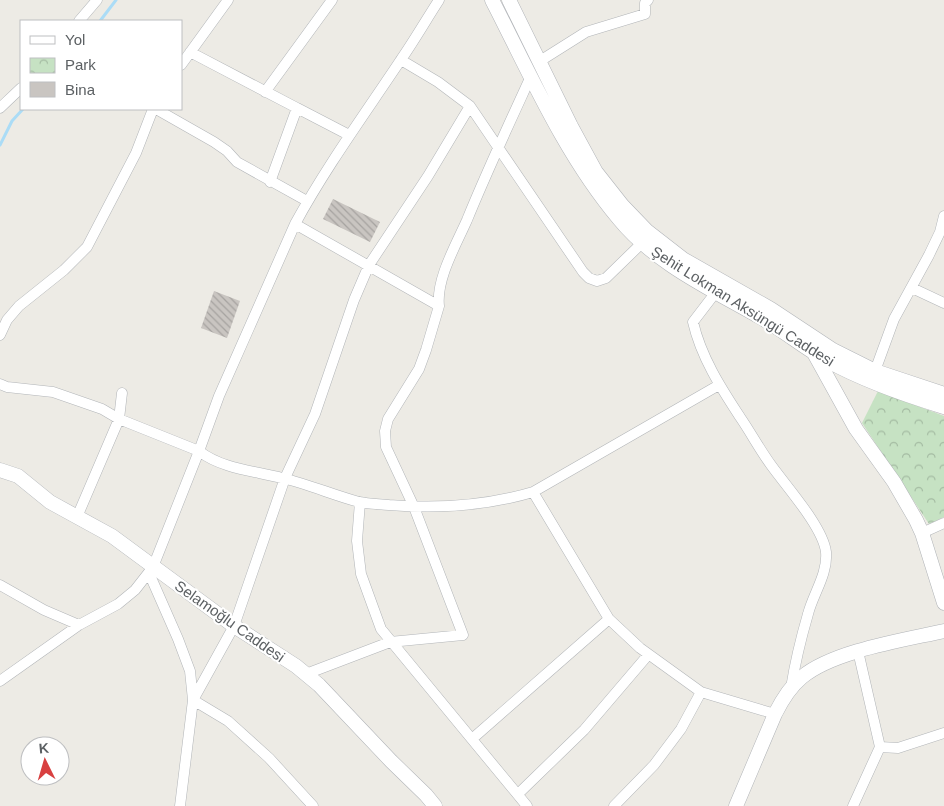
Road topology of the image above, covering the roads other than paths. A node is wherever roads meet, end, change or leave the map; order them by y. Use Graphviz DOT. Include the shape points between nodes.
graph roads {
  1 [pos="97,0"];
  2 [pos="228,0"];
  3 [pos="332,0"];
  4 [pos="439,0"];
  5 [pos="492,0"];
  6 [pos="509,0"];
  7 [pos="648,0"];
  8 [pos="80,20"];
  9 [pos="190,52"];
  10 [pos="401,60"];
  11 [pos="540,61"];
  12 [pos="182,64"];
  13 [pos="531,76"];
  14 [pos="20,90"];
  15 [pos="265,92"];
  16 [pos="470,106"];
  17 [pos="0,108"];
  18 [pos="297,108"];
  19 [pos="154,110"];
  20 [pos="156,110"];
  21 [pos="349,135"];
  22 [pos="497,148"];
  23 [pos="270,182"];
  24 [pos="307,201"];
  25 [pos="944,216"];
  26 [pos="295,224"];
  27 [pos="642,243"];
  28 [pos="369,265"];
  29 [pos="912,288"];
  30 [pos="716,292"];
  31 [pos="944,303"];
  32 [pos="440,306"];
  33 [pos="0,335"];
  34 [pos="814,352"];
  35 [pos="875,371"];
  36 [pos="0,384"];
  37 [pos="719,385"];
  38 [pos="122,393"];
  39 [pos="944,394"];
  40 [pos="944,407"];
  41 [pos="119,419"];
  42 [pos="200,451"];
  43 [pos="0,470"];
  44 [pos="285,478"];
  45 [pos="533,492"];
  46 [pos="360,502"];
  47 [pos="414,507"];
  48 [pos="77,517"];
  49 [pos="944,523"];
  50 [pos="922,533"];
  51 [pos="151,570"];
  52 [pos="0,585"];
  53 [pos="944,603"];
  54 [pos="609,619"];
  55 [pos="78,625"];
  56 [pos="234,626"];
  57 [pos="944,631"];
  58 [pos="390,642"];
  59 [pos="858,651"];
  60 [pos="648,655"];
  61 [pos="306,674"];
  62 [pos="0,681"];
  63 [pos="791,689"];
  64 [pos="702,692"];
  65 [pos="193,700"];
  66 [pos="775,714"];
  67 [pos="944,733"];
  68 [pos="472,739"];
  69 [pos="880,747"];
  70 [pos="518,794"];
  71 [pos="180,806"];
  72 [pos="313,806"];
  73 [pos="435,806"];
  74 [pos="527,806"];
  75 [pos="614,806"];
  76 [pos="736,806"];
  77 [pos="853,806"];
  1 -- 8 [label="street"];
  2 -- 9 [label="street"];
  3 -- 15 [label="street"];
  4 -- 10 [label="street"];
  5 -- 13 [label="main road, Şehit Lokman Aksüngü Caddesi"];
  6 -- 11 [label="main road, Şehit Lokman Aksüngü Caddesi"];
  7 -- 11 [label="street" via="645,14 586,32"];
  9 -- 12 [label="street"];
  9 -- 15 [label="street"];
  10 -- 16 [label="street"];
  10 -- 21 [label="street"];
  11 -- 35 [label="main road, Şehit Lokman Aksüngü Caddesi" via="596,172 647,231 683,259 833,350"];
  13 -- 22 [label="street"];
  13 -- 27 [label="main road, Şehit Lokman Aksüngü Caddesi" via="580,165 620,221"];
  14 -- 17 [label="street"];
  15 -- 18 [label="street"];
  16 -- 22 [label="street"];
  16 -- 28 [label="street"];
  18 -- 21 [label="street"];
  18 -- 23 [label="street"];
  19 -- 33 [label="street" via="136,153 87,247 19,306"];
  20 -- 23 [label="street" via="214,142 237,162"];
  21 -- 24 [label="street"];
  22 -- 27 [label="street" via="589,278 597,282 606,278"];
  22 -- 32 [label="street" via="449,263 438,296"];
  23 -- 24 [label="street"];
  24 -- 26 [label="street"];
  25 -- 29 [label="street" via="940,232"];
  26 -- 28 [label="street"];
  26 -- 42 [label="street" via="219,396"];
  27 -- 30 [label="main road, Şehit Lokman Aksüngü Caddesi" via="664,261"];
  28 -- 32 [label="street"];
  28 -- 44 [label="street" via="315,414"];
  29 -- 31 [label="street"];
  29 -- 35 [label="street" via="894,319"];
  30 -- 34 [label="main road, Şehit Lokman Aksüngü Caddesi"];
  30 -- 37 [label="street" via="693,322 695,334"];
  32 -- 47 [label="street" via="419,369 388,420 385,432 386,447"];
  34 -- 40 [label="main road, Şehit Lokman Aksüngü Caddesi" via="871,381"];
  34 -- 50 [label="main road" via="856,429 907,502"];
  35 -- 39 [label="main road, Şehit Lokman Aksüngü Caddesi"];
  36 -- 41 [label="street" via="53,392 102,409"];
  37 -- 45 [label="street"];
  37 -- 63 [label="street" via="806,512 821,536 826,552 823,573 796,657"];
  38 -- 41 [label="street"];
  41 -- 42 [label="street"];
  41 -- 48 [label="street"];
  42 -- 44 [label="street" via="217,462"];
  42 -- 51 [label="street"];
  43 -- 48 [label="main road, Selamoğlu Caddesi" via="18,476 50,502"];
  44 -- 46 [label="street"];
  44 -- 56 [label="street"];
  45 -- 47 [label="street" via="455,507"];
  45 -- 54 [label="street"];
  46 -- 47 [label="street"];
  46 -- 58 [label="street" via="357,541 361,574 380,629"];
  47 -- 58 [label="street" via="463,635"];
  48 -- 51 [label="main road, Selamoğlu Caddesi" via="112,536"];
  49 -- 50 [label="street"];
  50 -- 53 [label="main road"];
  51 -- 55 [label="street" via="118,604"];
  51 -- 56 [label="main road, Selamoğlu Caddesi"];
  51 -- 65 [label="street" via="190,671"];
  52 -- 55 [label="street"];
  54 -- 60 [label="street"];
  54 -- 68 [label="street"];
  55 -- 62 [label="street"];
  56 -- 61 [label="main road, Selamoğlu Caddesi"];
  56 -- 65 [label="street"];
  57 -- 59 [label="main road"];
  58 -- 61 [label="street"];
  58 -- 68 [label="street"];
  59 -- 63 [label="main road" via="814,668"];
  59 -- 69 [label="street"];
  60 -- 64 [label="street"];
  60 -- 70 [label="street" via="584,730"];
  61 -- 73 [label="main road, Selamoğlu Caddesi"];
  63 -- 66 [label="main road"];
  64 -- 66 [label="street"];
  64 -- 75 [label="street" via="681,729 654,765"];
  65 -- 71 [label="street"];
  65 -- 72 [label="street" via="228,721 269,758"];
  66 -- 76 [label="main road"];
  67 -- 69 [label="street" via="898,748"];
  68 -- 70 [label="street"];
  69 -- 77 [label="street"];
  70 -- 74 [label="street"];
}
